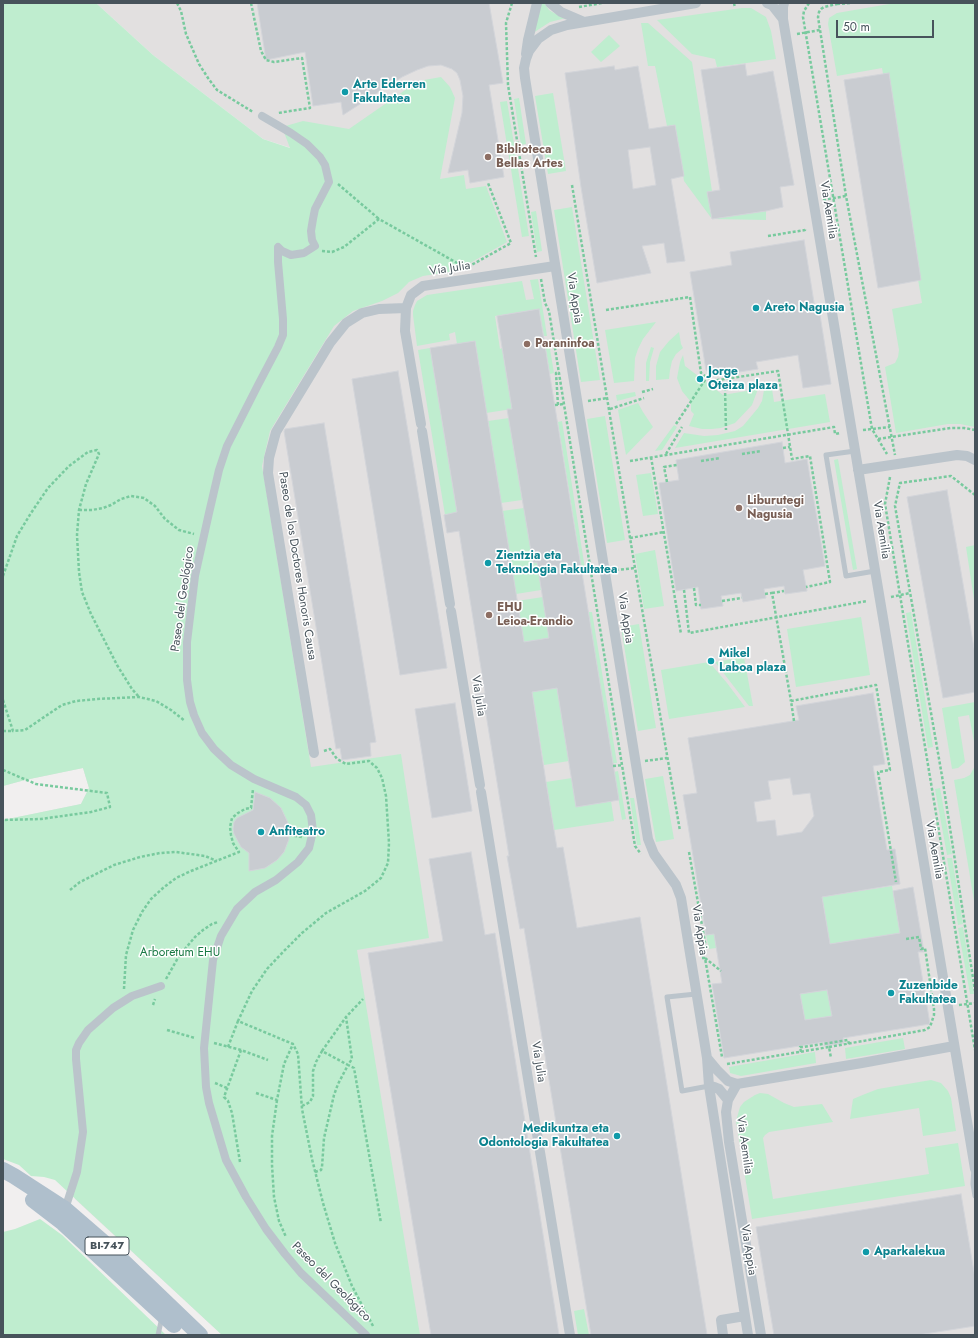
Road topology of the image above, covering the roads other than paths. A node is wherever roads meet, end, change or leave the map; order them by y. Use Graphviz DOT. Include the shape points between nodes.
graph roads {
  1 [pos="537,3"];
  2 [pos="550,3"];
  3 [pos="696,3"];
  4 [pos="767,3"];
  5 [pos="784,3"];
  6 [pos="783,19"];
  7 [pos="584,22"];
  8 [pos="526,59"];
  9 [pos="262,116"];
  10 [pos="555,266"];
  11 [pos="406,308"];
  12 [pos="855,452"];
  13 [pos="975,460"];
  14 [pos="858,470"];
  15 [pos="875,571"];
  16 [pos="314,753"];
  17 [pos="161,986"];
  18 [pos="696,994"];
  19 [pos="954,1046"];
  20 [pos="707,1058"];
  21 [pos="737,1084"];
  22 [pos="709,1086"];
  23 [pos="728,1100"];
  24 [pos="974,1167"];
  25 [pos="3,1170"];
  26 [pos="3,1181"];
  27 [pos="975,1196"];
  28 [pos="65,1209"];
  29 [pos="162,1314"];
  30 [pos="745,1316"];
  31 [pos="158,1335"];
  32 [pos="184,1335"];
  33 [pos="200,1335"];
  34 [pos="366,1335"];
  35 [pos="570,1335"];
  36 [pos="723,1335"];
  37 [pos="748,1335"];
  38 [pos="761,1335"];
  1 -- 8 [label="street"];
  2 -- 7 [label="street" via="569,17"];
  3 -- 7 [label="street, Via Appia"];
  4 -- 6 [label="street" via="772,5"];
  5 -- 6 [label="street, Via Aemilia"];
  6 -- 12 [label="street, Via Aemilia"];
  7 -- 8 [label="street, Via Appia" via="559,27 544,34 532,46"];
  8 -- 10 [label="street, Via Appia" via="525,78"];
  9 -- 34 [label="street, Paseo del Geológico" via="307,144 325,165 329,182 315,209 311,231 315,246 304,253 291,255 278,247 283,335 227,446 216,484 196,576 187,642 187,680 194,715 202,733 214,749 231,765 254,779 296,797 306,805 313,823 309,848 298,862 276,880 255,892 237,909 221,936 213,960 204,1048 206,1087 226,1160 266,1229 316,1287"];
  10 -- 11 [label="street, Vía Julia" via="423,286 411,295"];
  10 -- 18 [label="street, Via Appia" via="648,839 654,854 676,885 681,898"];
  11 -- 16 [label="street, Paseo de los Doctores Honoris Causa" via="379,309 362,313 346,323 330,343 276,432 269,458 268,474"];
  11 -- 35 [label="street, Vía Julia" via="405,331"];
  12 -- 14 [label="street, Via Aemilia"];
  12 -- 15 [label="lane" via="826,455 846,576"];
  13 -- 14 [label="street" via="957,455 892,461"];
  14 -- 15 [label="street, Via Aemilia"];
  15 -- 19 [label="street, Via Aemilia"];
  17 -- 28 [label="street" via="124,1001 101,1018 79,1042 76,1059 83,1132 79,1162"];
  18 -- 20 [label="street, Via Appia"];
  18 -- 22 [label="lane" via="667,997 682,1091"];
  19 -- 21 [label="street"];
  19 -- 24 [label="street, Via Aemilia"];
  20 -- 21 [label="street" via="728,1081"];
  20 -- 22 [label="street, Via Appia"];
  21 -- 23 [label="street, Via Aemilia"];
  22 -- 23 [label="street" via="719,1089"];
  22 -- 30 [label="street, Via Appia"];
  23 -- 38 [label="street, Via Aemilia" via="726,1112 729,1142"];
  24 -- 27 [label="lane"];
  25 -- 28 [label="main road, BI-747"];
  26 -- 29 [label="main road, BI-747" via="63,1223"];
  28 -- 33 [label="main road, BI-747"];
  29 -- 31 [label="lane"];
  29 -- 32 [label="main road, BI-747"];
  30 -- 36 [label="street" via="721,1320"];
  30 -- 37 [label="street, Via Appia"];
}
